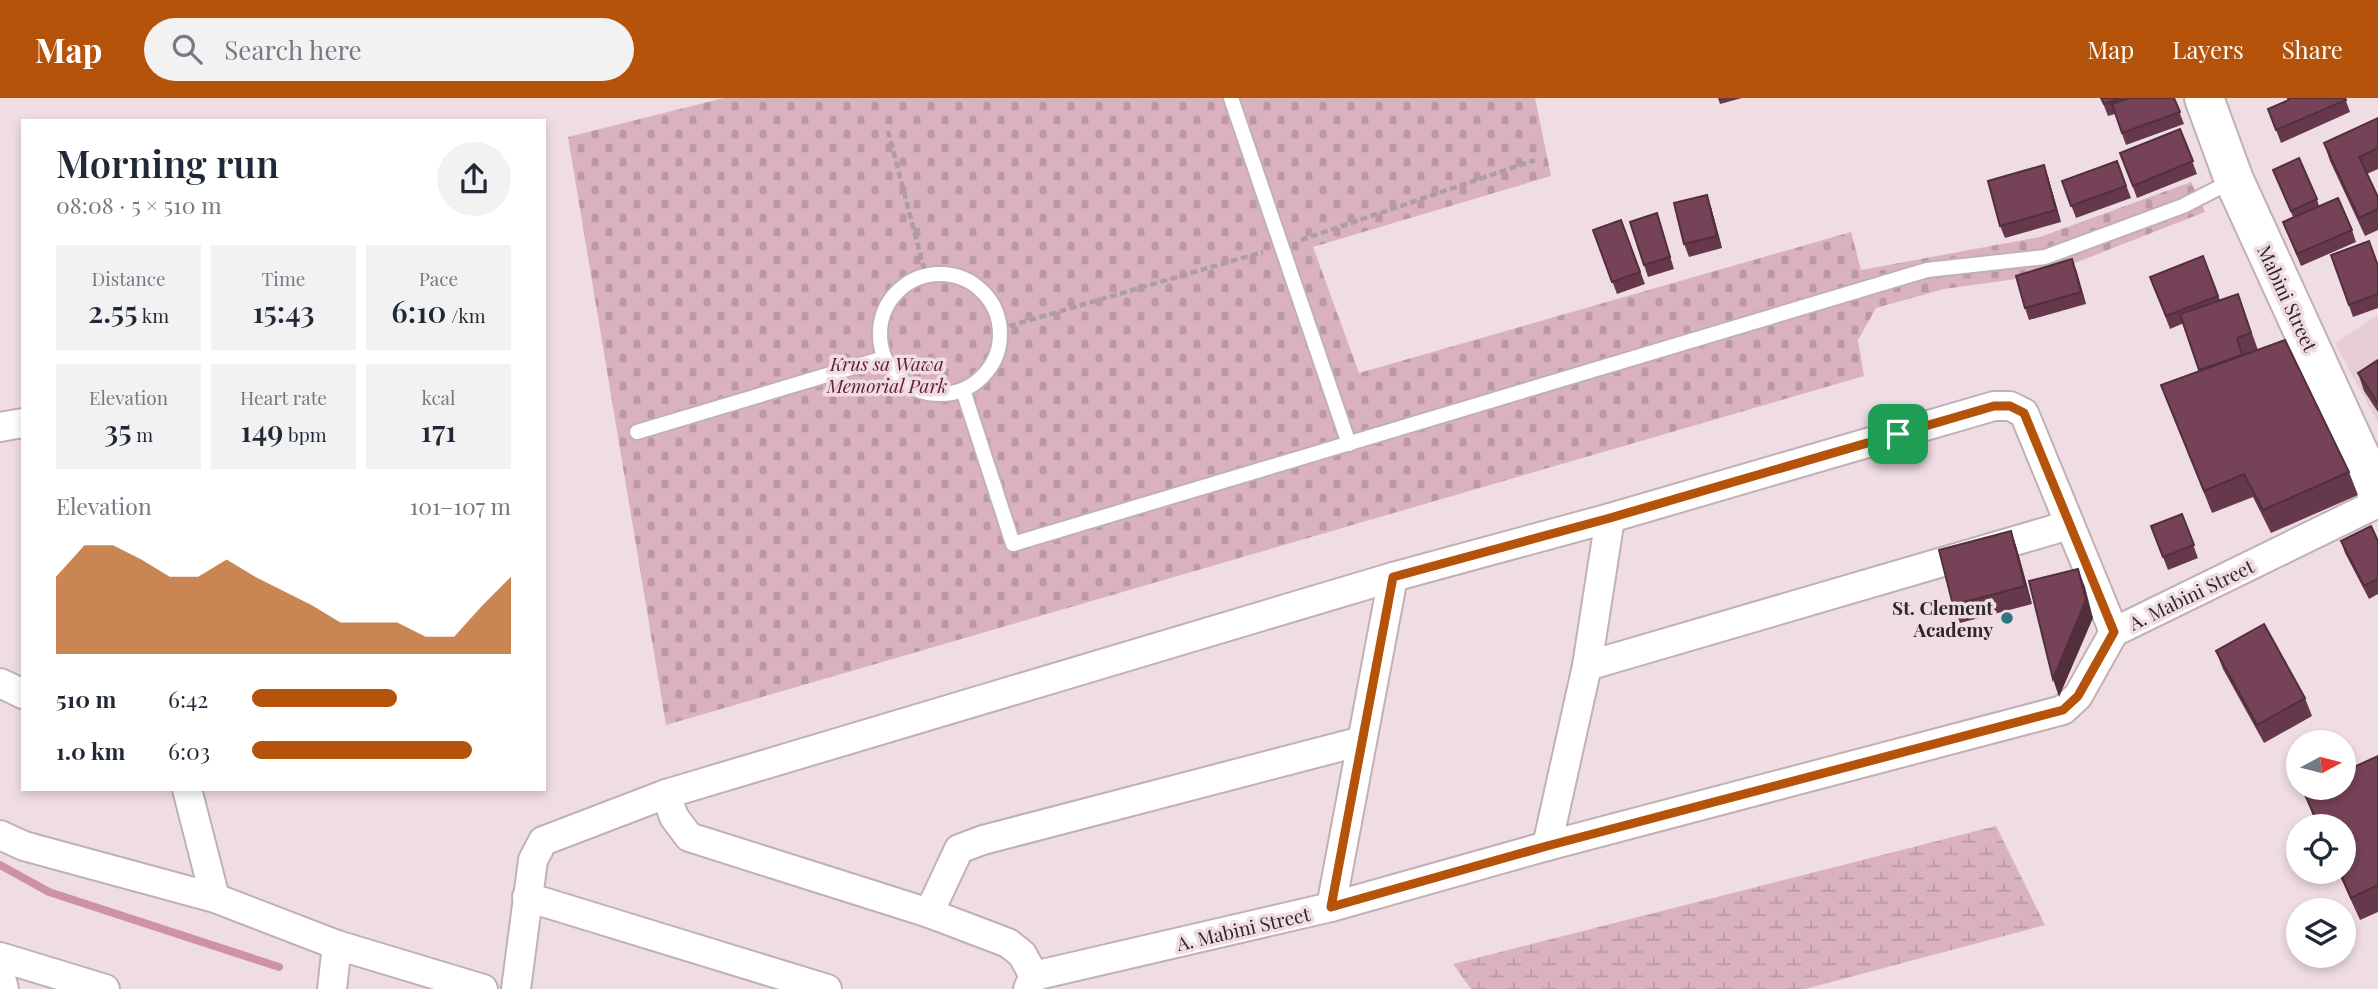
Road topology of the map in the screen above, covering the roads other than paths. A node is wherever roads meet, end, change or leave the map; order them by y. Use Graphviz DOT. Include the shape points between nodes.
graph roads {
  1 [pos="1231,98"];
  2 [pos="2204,98"];
  3 [pos="2234,180"];
  4 [pos="884,358"];
  5 [pos="963,390"];
  6 [pos="21,423"];
  7 [pos="0,427"];
  8 [pos="637,432"];
  9 [pos="1349,444"];
  10 [pos="2378,495"];
  11 [pos="2378,503"];
  12 [pos="1610,518"];
  13 [pos="2069,525"];
  14 [pos="1393,577"];
  15 [pos="2114,632"];
  16 [pos="1587,666"];
  17 [pos="0,683"];
  18 [pos="21,693"];
  19 [pos="1362,741"];
  20 [pos="188,791"];
  21 [pos="666,794"];
  22 [pos="0,835"];
  23 [pos="1547,846"];
  24 [pos="527,897"];
  25 [pos="215,898"];
  26 [pos="1331,907"];
  27 [pos="929,913"];
  28 [pos="337,944"];
  29 [pos="0,957"];
  30 [pos="0,974"];
  31 [pos="1031,983"];
  32 [pos="4,989"];
  33 [pos="105,989"];
  34 [pos="332,989"];
  35 [pos="483,989"];
  36 [pos="516,989"];
  37 [pos="827,989"];
  1 -- 9 [label="lane"];
  2 -- 3 [label="main road, Mabini Street"];
  3 -- 9 [label="lane" via="2183,206 2045,257 1927,270"];
  3 -- 10 [label="main road, Mabini Street"];
  4 -- 5 [label="lane" via="909,386 926,393"];
  4 -- 5 [label="lane" via="881,320 900,288 934,274 971,282 995,311 998,348 991,366"];
  4 -- 8 [label="lane"];
  5 -- 9 [label="lane" via="1013,544"];
  6 -- 7 [label="street"];
  11 -- 15 [label="street, A. Mabini Street"];
  12 -- 13 [label="street" via="1994,406 2010,406 2024,413"];
  12 -- 14 [label="street"];
  12 -- 16 [label="street"];
  13 -- 15 [label="street"];
  13 -- 16 [label="street"];
  14 -- 19 [label="street"];
  14 -- 21 [label="street"];
  15 -- 23 [label="street, A. Mabini Street" via="2078,696 2063,710"];
  16 -- 23 [label="street"];
  17 -- 18 [label="street"];
  19 -- 26 [label="street"];
  19 -- 27 [label="street" via="959,849"];
  20 -- 25 [label="street"];
  21 -- 24 [label="street" via="543,841 533,860"];
  21 -- 27 [label="street" via="674,817 689,837"];
  22 -- 25 [label="street" via="24,846"];
  23 -- 26 [label="street, A. Mabini Street"];
  24 -- 36 [label="street"];
  24 -- 37 [label="street"];
  25 -- 28 [label="street"];
  26 -- 31 [label="street, A. Mabini Street"];
  27 -- 31 [label="street" via="1008,943 1021,954"];
  28 -- 34 [label="street"];
  28 -- 35 [label="street"];
  29 -- 33 [label="street"];
  30 -- 32 [label="street"];
}
